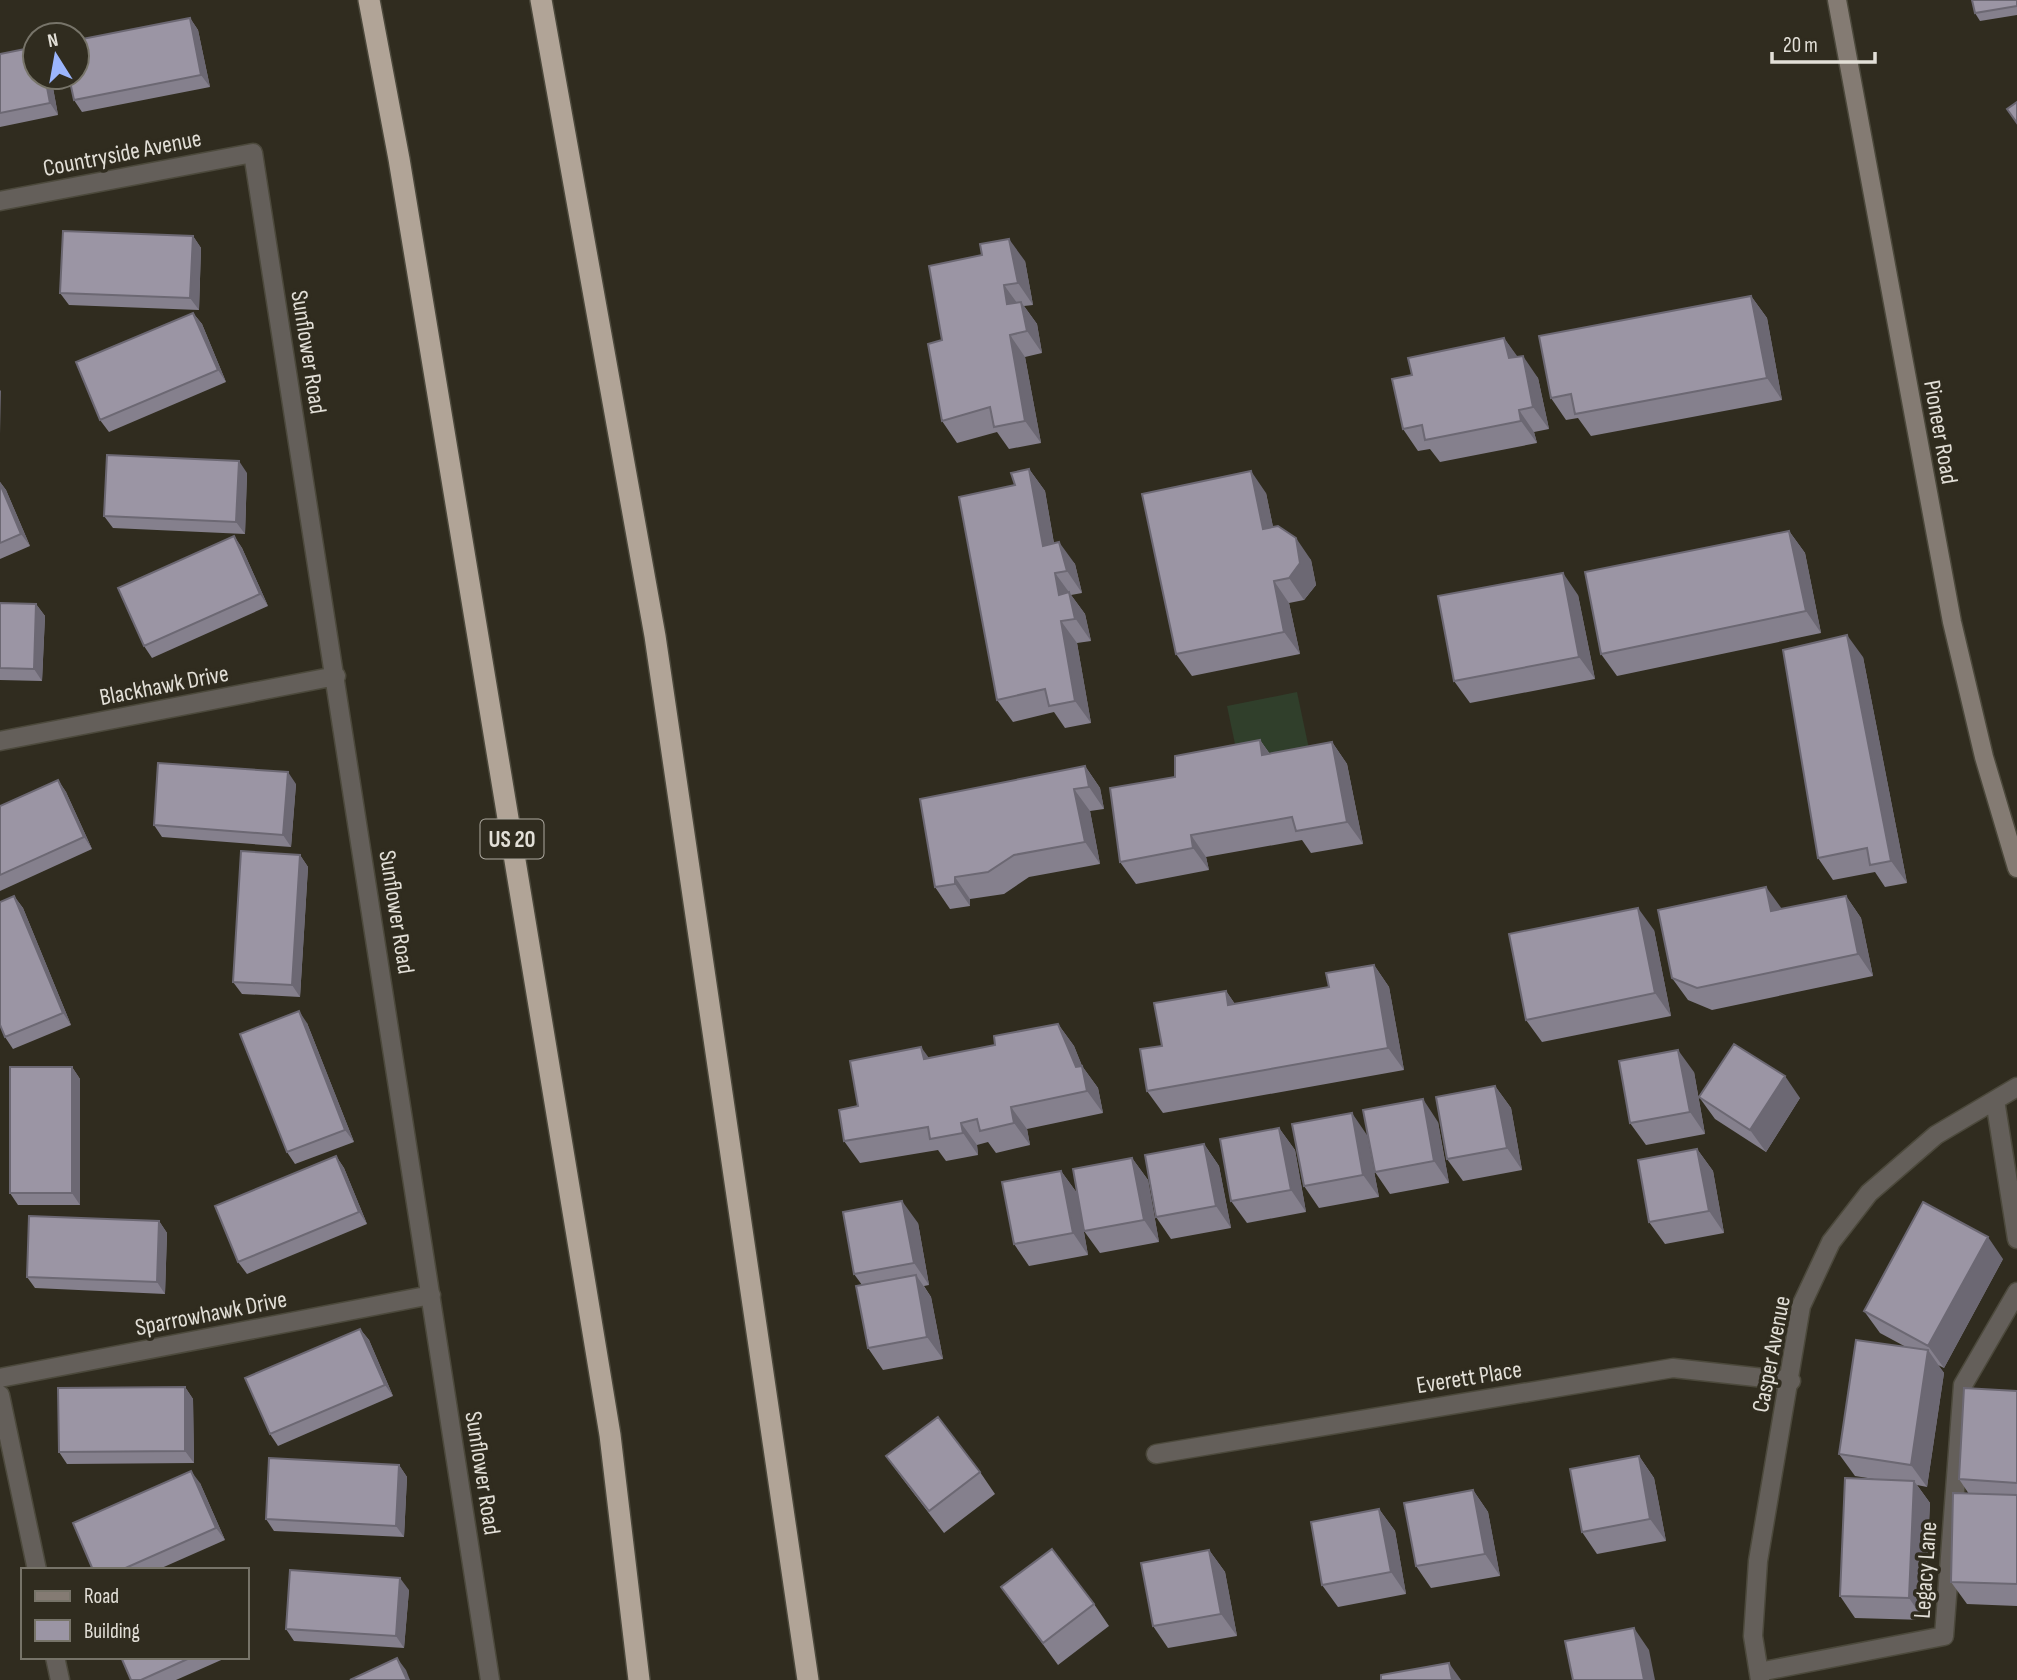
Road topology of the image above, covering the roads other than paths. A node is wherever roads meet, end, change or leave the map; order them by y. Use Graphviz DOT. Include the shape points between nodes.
graph roads {
  1 [pos="369,0"];
  2 [pos="541,0"];
  3 [pos="1837,0"];
  4 [pos="253,153"];
  5 [pos="0,201"];
  6 [pos="336,676"];
  7 [pos="0,741"];
  8 [pos="2017,868"];
  9 [pos="2017,1087"];
  10 [pos="1994,1100"];
  11 [pos="2017,1239"];
  12 [pos="2017,1292"];
  13 [pos="431,1295"];
  14 [pos="0,1378"];
  15 [pos="1791,1381"];
  16 [pos="0,1395"];
  17 [pos="1156,1454"];
  18 [pos="37,1568"];
  19 [pos="55,1659"];
  20 [pos="1760,1676"];
  21 [pos="60,1680"];
  22 [pos="490,1680"];
  23 [pos="639,1680"];
  24 [pos="808,1680"];
  1 -- 23 [label="highway, US 20" via="610,1435"];
  2 -- 24 [label="highway" via="655,636"];
  3 -- 8 [label="street, Pioneer Road" via="1952,622 1984,757"];
  4 -- 5 [label="street, Countryside Avenue"];
  4 -- 6 [label="street, Sunflower Road"];
  6 -- 7 [label="street, Blackhawk Drive"];
  6 -- 13 [label="street, Sunflower Road"];
  9 -- 10 [label="street, Casper Avenue"];
  10 -- 11 [label="street"];
  10 -- 15 [label="street, Casper Avenue" via="1936,1135 1869,1192 1831,1242 1801,1306"];
  12 -- 20 [label="street, Legacy Lane" via="1963,1385 1944,1636"];
  13 -- 14 [label="street, Sparrowhawk Drive"];
  13 -- 22 [label="street, Sunflower Road"];
  15 -- 17 [label="street, Everett Place" via="1673,1368"];
  15 -- 20 [label="street, Casper Avenue" via="1758,1561 1753,1636"];
  16 -- 18 [label="street"];
  19 -- 21 [label="street"];
}
